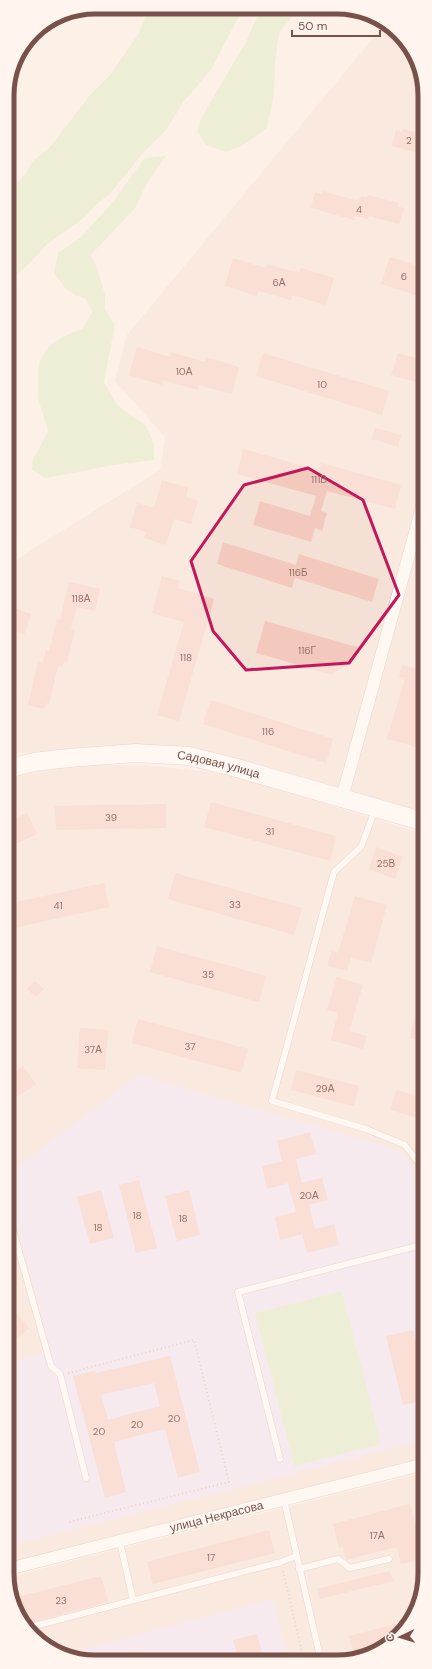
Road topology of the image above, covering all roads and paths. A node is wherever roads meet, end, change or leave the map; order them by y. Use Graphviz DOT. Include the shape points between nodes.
graph roads {
  1 [pos="418,522"];
  2 [pos="14,767"];
  3 [pos="342,798"];
  4 [pos="376,808"];
  5 [pos="418,820"];
  6 [pos="418,1162"];
  7 [pos="14,1234"];
  8 [pos="418,1246"];
  9 [pos="60,1374"];
  10 [pos="280,1459"];
  11 [pos="418,1468"];
  12 [pos="86,1478"];
  13 [pos="284,1500"];
  14 [pos="69,1522"];
  15 [pos="120,1542"];
  16 [pos="296,1556"];
  17 [pos="389,1559"];
  18 [pos="281,1562"];
  19 [pos="14,1568"];
  20 [pos="299,1569"];
  21 [pos="133,1600"];
  22 [pos="33,1626"];
  23 [pos="303,1655"];
  24 [pos="320,1655"];
  1 -- 3 [label="street"];
  2 -- 3 [label="main road, Садовая улица" via="69,758 170,754 237,768"];
  3 -- 4 [label="main road, Садовая улица"];
  4 -- 5 [label="main road, Садовая улица"];
  4 -- 6 [label="lane" via="361,847 334,872 272,1101 366,1129 405,1145"];
  7 -- 9 [label="lane" via="50,1366"];
  8 -- 10 [label="lane" via="238,1292"];
  9 -- 12 [label="lane"];
  9 -- 14 [label="path" via="194,1340 229,1482"];
  11 -- 13 [label="street, улица Некрасова"];
  13 -- 15 [label="street, улица Некрасова"];
  13 -- 16 [label="lane"];
  15 -- 19 [label="street, улица Некрасова"];
  15 -- 21 [label="lane"];
  16 -- 18 [label="lane"];
  16 -- 20 [label="lane"];
  17 -- 20 [label="lane" via="350,1568 338,1559"];
  18 -- 21 [label="lane"];
  18 -- 23 [label="path"];
  20 -- 24 [label="lane"];
  21 -- 22 [label="lane"];
}
